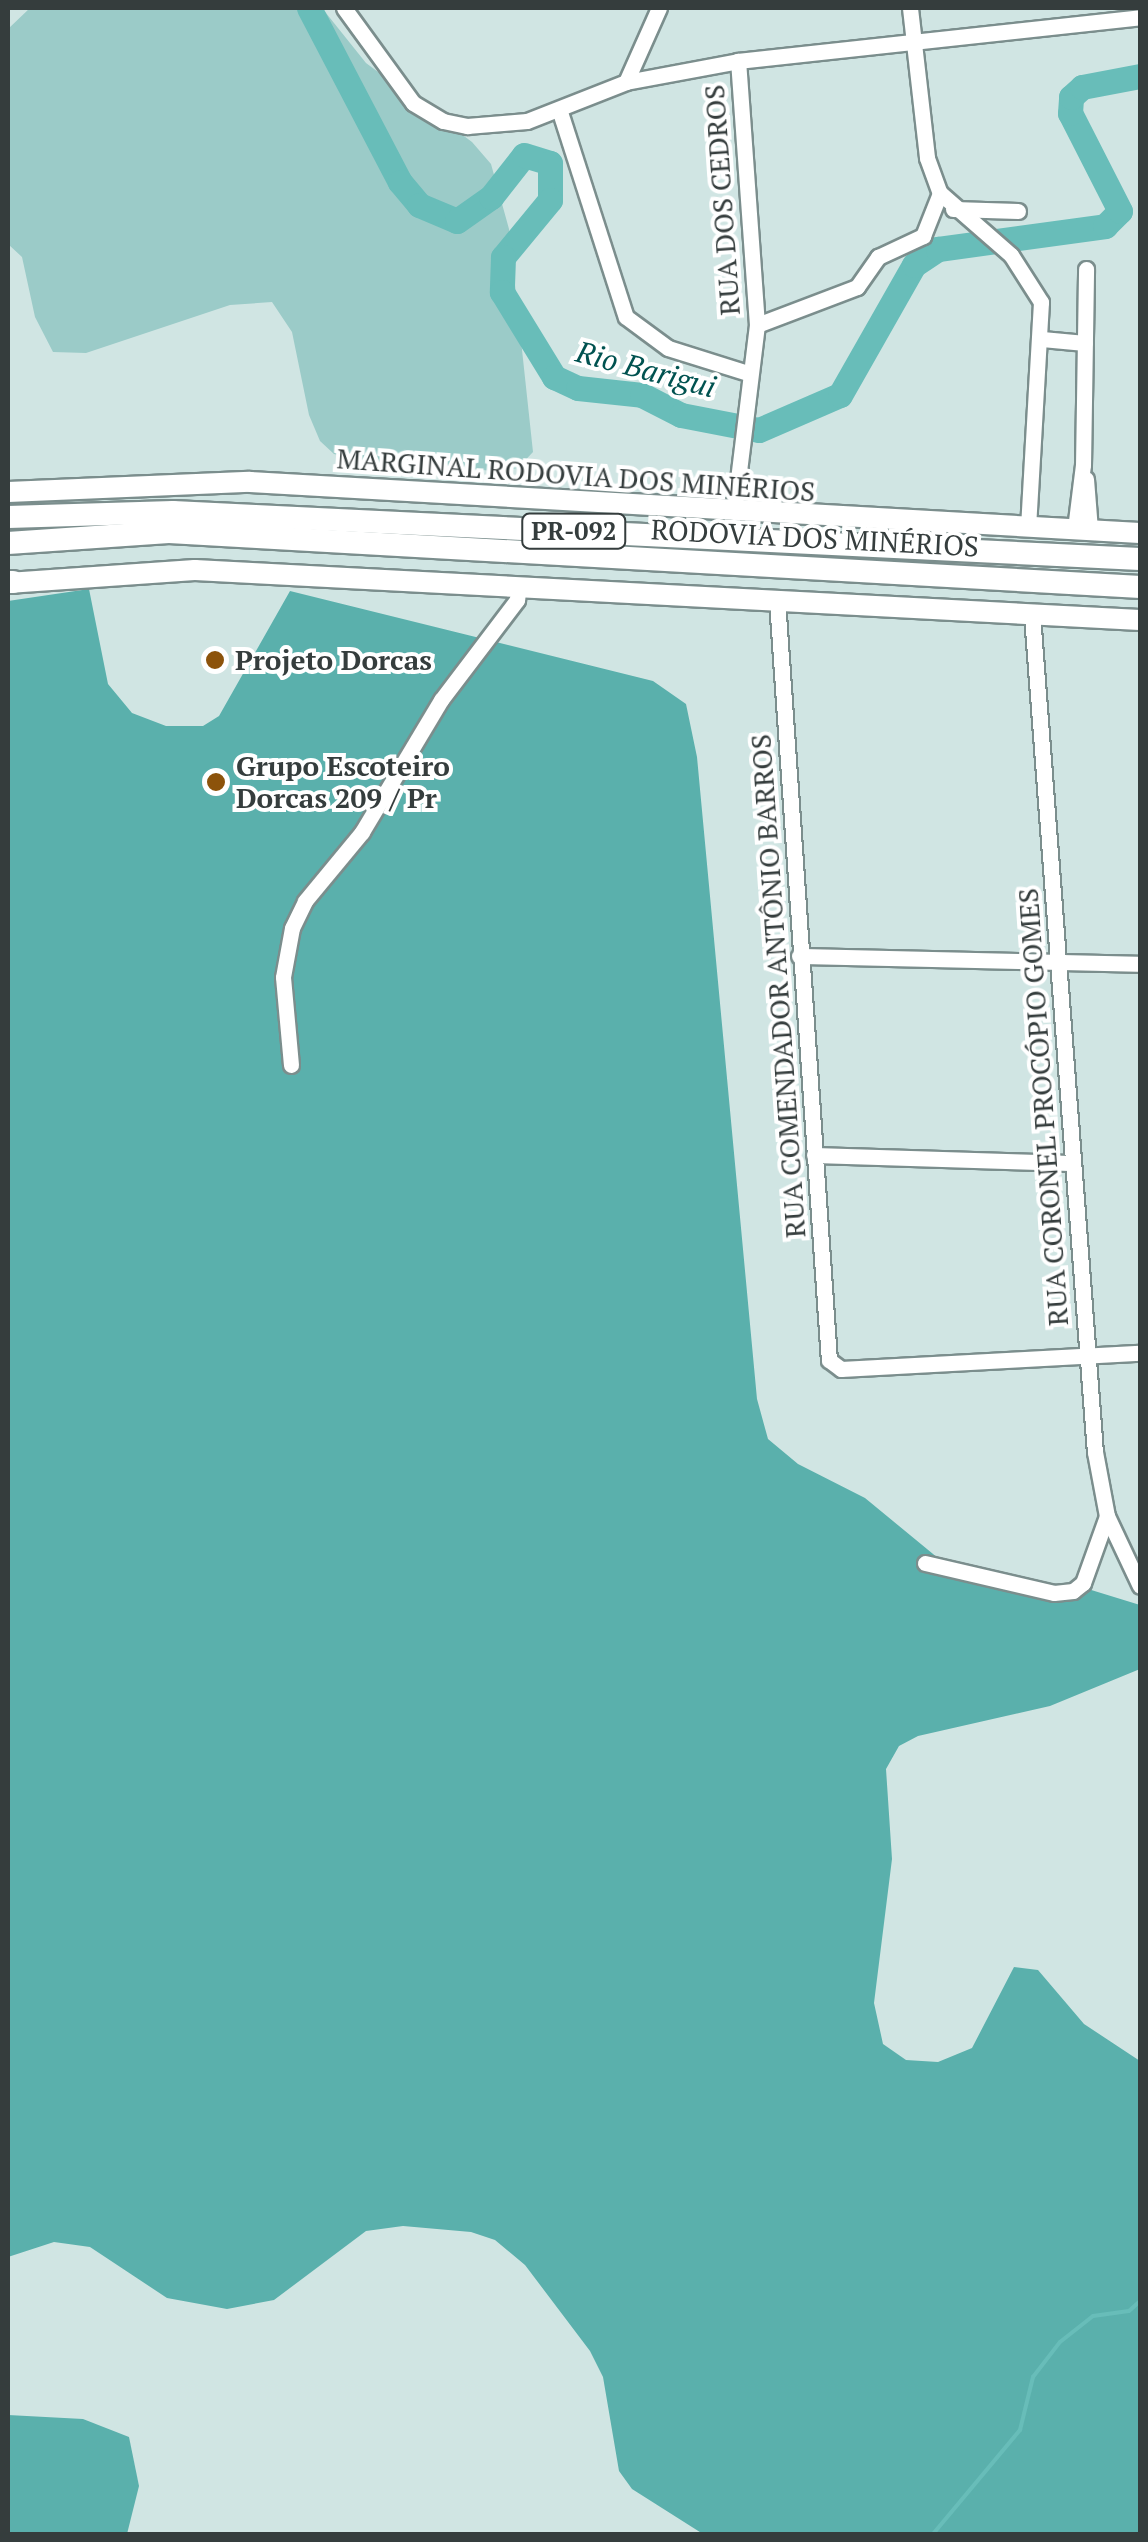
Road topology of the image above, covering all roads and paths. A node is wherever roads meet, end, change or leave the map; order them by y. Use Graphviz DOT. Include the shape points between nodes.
graph roads {
  1 [pos="344,8"];
  2 [pos="659,8"];
  3 [pos="910,8"];
  4 [pos="1140,17"];
  5 [pos="913,42"];
  6 [pos="738,62"];
  7 [pos="626,82"];
  8 [pos="560,112"];
  9 [pos="940,193"];
  10 [pos="952,209"];
  11 [pos="1018,211"];
  12 [pos="1086,269"];
  13 [pos="756,326"];
  14 [pos="1042,339"];
  15 [pos="1085,344"];
  16 [pos="748,373"];
  17 [pos="8,492"];
  18 [pos="734,512"];
  19 [pos="8,517"];
  20 [pos="1028,528"];
  21 [pos="1082,530"];
  22 [pos="1140,534"];
  23 [pos="8,543"];
  24 [pos="1140,560"];
  25 [pos="9,582"];
  26 [pos="520,585"];
  27 [pos="1140,586"];
  28 [pos="777,600"];
  29 [pos="1032,616"];
  30 [pos="1140,620"];
  31 [pos="799,956"];
  32 [pos="1140,964"];
  33 [pos="1060,966"];
  34 [pos="291,1065"];
  35 [pos="814,1155"];
  36 [pos="1070,1163"];
  37 [pos="1140,1354"];
  38 [pos="1086,1356"];
  39 [pos="1107,1516"];
  40 [pos="925,1564"];
  41 [pos="1140,1586"];
  1 -- 8 [label="street" via="413,103 443,121 497,124"];
  2 -- 7 [label="street"];
  3 -- 5 [label="street"];
  4 -- 5 [label="street"];
  5 -- 6 [label="street"];
  5 -- 9 [label="street" via="926,158"];
  6 -- 7 [label="street"];
  6 -- 13 [label="street, RUA DOS CEDROS"];
  7 -- 8 [label="street"];
  8 -- 16 [label="street" via="626,316 675,351"];
  9 -- 10 [label="street"];
  9 -- 13 [label="street" via="923,236 878,257 857,287"];
  10 -- 11 [label="street"];
  10 -- 14 [label="street" via="1011,255 1041,302"];
  12 -- 15 [label="street"];
  13 -- 16 [label="street, RUA DOS CEDROS"];
  14 -- 15 [label="street"];
  14 -- 20 [label="street"];
  15 -- 21 [label="street"];
  16 -- 18 [label="street, RUA DOS CEDROS"];
  17 -- 18 [label="main road, MARGINAL RODOVIA DOS MINÉRIOS" via="250,482"];
  18 -- 20 [label="main road, MARGINAL RODOVIA DOS MINÉRIOS"];
  19 -- 24 [label="main road, RODOVIA DOS MINÉRIOS / PR-092" via="174,512"];
  20 -- 21 [label="main road, MARGINAL RODOVIA DOS MINÉRIOS"];
  21 -- 22 [label="main road, MARGINAL RODOVIA DOS MINÉRIOS"];
  23 -- 27 [label="main road, RODOVIA DOS MINÉRIOS / PR-092" via="169,532"];
  25 -- 26 [label="main road" via="161,569"];
  26 -- 28 [label="main road"];
  26 -- 34 [label="street" via="517,600 450,686 362,832 305,901 292,928 283,977"];
  28 -- 29 [label="main road"];
  28 -- 31 [label="street, RUA COMENDADOR ANTÔNIO BARROS"];
  29 -- 30 [label="main road"];
  29 -- 33 [label="street, RUA CORONEL PROCÓPIO GOMES"];
  31 -- 33 [label="street"];
  31 -- 35 [label="street, RUA COMENDADOR ANTÔNIO BARROS"];
  32 -- 33 [label="street"];
  33 -- 36 [label="street, RUA CORONEL PROCÓPIO GOMES"];
  35 -- 36 [label="street"];
  35 -- 38 [label="street, RUA COMENDADOR ANTÔNIO BARROS" via="833,1368"];
  36 -- 38 [label="street, RUA CORONEL PROCÓPIO GOMES"];
  37 -- 38 [label="street"];
  38 -- 39 [label="street, RUA CORONEL PROCÓPIO GOMES"];
  39 -- 40 [label="street" via="1083,1583 1072,1590 1054,1593"];
  39 -- 41 [label="street, RUA CORONEL PROCÓPIO GOMES"];
}
